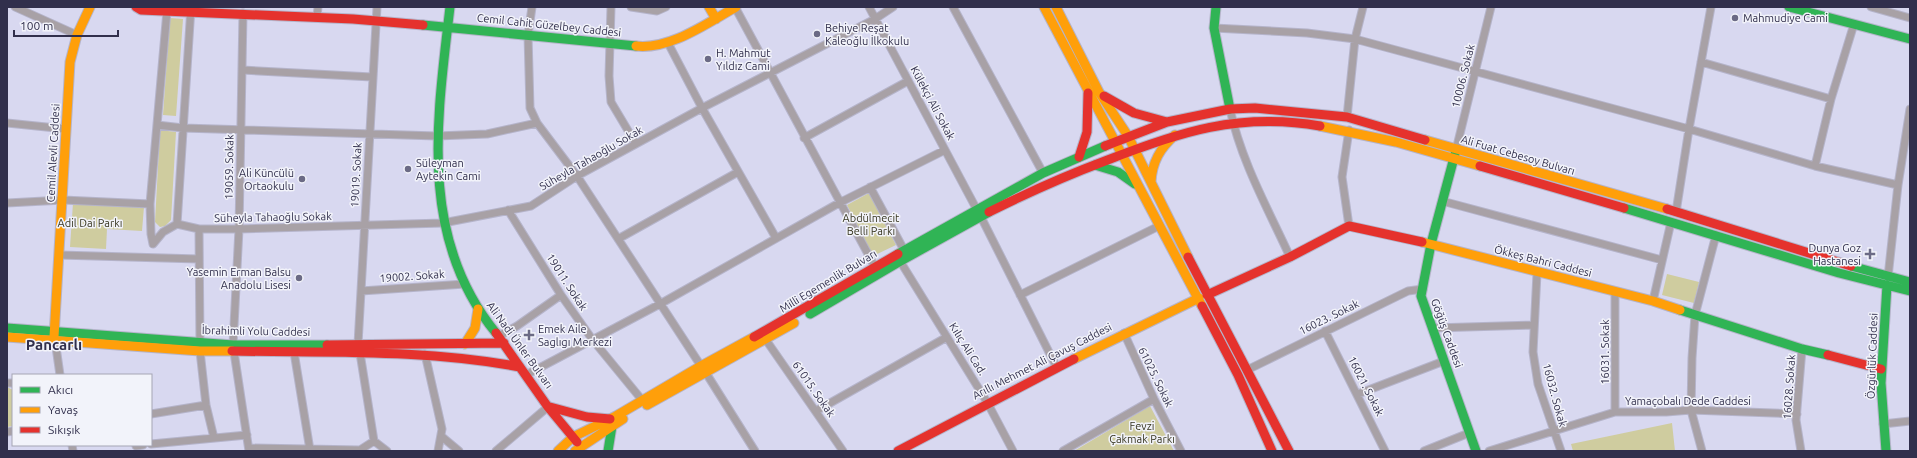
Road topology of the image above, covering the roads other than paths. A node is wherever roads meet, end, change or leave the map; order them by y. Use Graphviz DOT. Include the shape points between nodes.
graph roads {
  1 [pos="15,7"];
  2 [pos="90,7"];
  3 [pos="136,7"];
  4 [pos="318,7"];
  5 [pos="378,7"];
  6 [pos="450,7"];
  7 [pos="532,7"];
  8 [pos="611,7"];
  9 [pos="631,7"];
  10 [pos="666,7"];
  11 [pos="709,7"];
  12 [pos="735,7"];
  13 [pos="869,7"];
  14 [pos="894,7"];
  15 [pos="953,7"];
  16 [pos="1044,7"];
  17 [pos="1056,7"];
  18 [pos="1216,7"];
  19 [pos="1362,7"];
  20 [pos="1490,7"];
  21 [pos="1711,7"];
  22 [pos="1789,7"];
  23 [pos="1871,7"];
  24 [pos="191,9"];
  25 [pos="167,11"];
  26 [pos="243,14"];
  27 [pos="317,18"];
  28 [pos="716,18"];
  29 [pos="1910,18"];
  30 [pos="875,19"];
  31 [pos="375,21"];
  32 [pos="1854,24"];
  33 [pos="448,27"];
  34 [pos="1214,28"];
  35 [pos="77,35"];
  36 [pos="528,35"];
  37 [pos="1355,39"];
  38 [pos="1910,39"];
  39 [pos="610,44"];
  40 [pos="668,44"];
  41 [pos="1701,62"];
  42 [pos="242,70"];
  43 [pos="1475,72"];
  44 [pos="770,73"];
  45 [pos="372,77"];
  46 [pos="908,81"];
  47 [pos="1088,90"];
  48 [pos="1099,92"];
  49 [pos="1831,99"];
  50 [pos="702,108"];
  51 [pos="1230,109"];
  52 [pos="1910,109"];
  53 [pos="1347,117"];
  54 [pos="1167,122"];
  55 [pos="7,123"];
  56 [pos="537,123"];
  57 [pos="1233,123"];
  58 [pos="158,125"];
  59 [pos="184,128"];
  60 [pos="66,129"];
  61 [pos="1689,129"];
  62 [pos="241,130"];
  63 [pos="1349,130"];
  64 [pos="369,134"];
  65 [pos="1175,135"];
  66 [pos="437,136"];
  67 [pos="1128,136"];
  68 [pos="804,138"];
  69 [pos="1115,141"];
  70 [pos="636,144"];
  71 [pos="945,150"];
  72 [pos="1134,150"];
  73 [pos="1456,150"];
  74 [pos="1121,154"];
  75 [pos="1080,157"];
  76 [pos="1454,159"];
  77 [pos="1094,165"];
  78 [pos="1815,166"];
  79 [pos="738,172"];
  80 [pos="1043,173"];
  81 [pos="577,176"];
  82 [pos="1151,183"];
  83 [pos="1898,185"];
  84 [pos="870,188"];
  85 [pos="1138,188"];
  86 [pos="62,200"];
  87 [pos="1442,201"];
  88 [pos="7,203"];
  89 [pos="839,203"];
  90 [pos="150,204"];
  91 [pos="508,210"];
  92 [pos="1676,212"];
  93 [pos="979,213"];
  94 [pos="1671,222"];
  95 [pos="443,223"];
  96 [pos="177,224"];
  97 [pos="365,226"];
  98 [pos="1159,226"];
  99 [pos="1349,226"];
  100 [pos="200,229"];
  101 [pos="239,229"];
  102 [pos="1716,235"];
  103 [pos="776,238"];
  104 [pos="618,239"];
  105 [pos="1430,244"];
  106 [pos="904,250"];
  107 [pos="58,255"];
  108 [pos="1290,257"];
  109 [pos="199,260"];
  110 [pos="1662,260"];
  111 [pos="900,261"];
  112 [pos="875,267"];
  113 [pos="1537,273"];
  114 [pos="1887,281"];
  115 [pos="1910,282"];
  116 [pos="465,284"];
  117 [pos="1422,289"];
  118 [pos="361,291"];
  119 [pos="1910,291"];
  120 [pos="1615,292"];
  121 [pos="561,295"];
  122 [pos="1020,296"];
  123 [pos="1203,297"];
  124 [pos="1653,301"];
  125 [pos="660,304"];
  126 [pos="478,309"];
  127 [pos="1696,315"];
  128 [pos="1534,325"];
  129 [pos="7,328"];
  130 [pos="1433,328"];
  131 [pos="1325,331"];
  132 [pos="1124,333"];
  133 [pos="54,336"];
  134 [pos="7,337"];
  135 [pos="947,337"];
  136 [pos="592,339"];
  137 [pos="502,340"];
  138 [pos="766,340"];
  139 [pos="465,344"];
  140 [pos="200,346"];
  141 [pos="234,348"];
  142 [pos="359,348"];
  143 [pos="1802,349"];
  144 [pos="294,352"];
  145 [pos="425,354"];
  146 [pos="1444,361"];
  147 [pos="1057,368"];
  148 [pos="703,369"];
  149 [pos="1881,369"];
  150 [pos="1247,370"];
  151 [pos="523,371"];
  152 [pos="60,374"];
  153 [pos="1358,394"];
  154 [pos="1154,398"];
  155 [pos="642,400"];
  156 [pos="988,402"];
  157 [pos="206,405"];
  158 [pos="550,406"];
  159 [pos="1691,410"];
  160 [pos="816,411"];
  161 [pos="1615,412"];
  162 [pos="152,414"];
  163 [pos="1797,414"];
  164 [pos="611,422"];
  165 [pos="1910,422"];
  166 [pos="1883,424"];
  167 [pos="1553,432"];
  168 [pos="1469,433"];
  169 [pos="247,435"];
  170 [pos="441,436"];
  171 [pos="573,437"];
  172 [pos="214,438"];
  173 [pos="374,441"];
  174 [pos="152,444"];
  175 [pos="249,449"];
  176 [pos="580,449"];
  177 [pos="310,450"];
  178 [pos="753,450"];
  179 [pos="359,451"];
  180 [pos="387,451"];
  181 [pos="438,451"];
  182 [pos="459,451"];
  183 [pos="496,451"];
  184 [pos="558,451"];
  185 [pos="608,451"];
  186 [pos="843,451"];
  187 [pos="898,451"];
  188 [pos="1013,451"];
  189 [pos="1063,451"];
  190 [pos="1181,451"];
  191 [pos="1272,451"];
  192 [pos="1289,451"];
  193 [pos="1385,451"];
  194 [pos="1424,451"];
  195 [pos="1476,451"];
  196 [pos="1489,451"];
  197 [pos="1561,451"];
  198 [pos="1702,451"];
  199 [pos="1801,451"];
  200 [pos="1886,451"];
  1 -- 35 [label="street"];
  2 -- 35 [label="main road, Cemil Alevli Caddesi"];
  3 -- 25 [label="main road, Cemil Cahit Güzelbey Caddesi" via="141,10"];
  4 -- 27 [label="street"];
  5 -- 31 [label="street, 19019. Sokak"];
  6 -- 33 [label="main road, Ali Nadi Ünler Bulvarı"];
  7 -- 36 [label="street"];
  8 -- 39 [label="street"];
  9 -- 10 [label="street" via="657,11"];
  11 -- 28 [label="main road"];
  12 -- 28 [label="main road, Cemil Cahit Güzelbey Caddesi"];
  12 -- 44 [label="street"];
  13 -- 30 [label="street, Külekçi Ali Sokak"];
  14 -- 30 [label="street, Süheyla Tahaoğlu Sokak"];
  15 -- 80 [label="street"];
  16 -- 47 [label="main road"];
  17 -- 48 [label="main road"];
  18 -- 34 [label="main road"];
  19 -- 37 [label="street"];
  20 -- 43 [label="street, 10006. Sokak"];
  21 -- 41 [label="street"];
  22 -- 32 [label="main road"];
  23 -- 29 [label="street"];
  24 -- 25 [label="main road, Cemil Cahit Güzelbey Caddesi"];
  24 -- 26 [label="main road, Cemil Cahit Güzelbey Caddesi"];
  24 -- 59 [label="street"];
  25 -- 58 [label="street"];
  26 -- 27 [label="main road, Cemil Cahit Güzelbey Caddesi"];
  26 -- 42 [label="street, 19059. Sokak"];
  27 -- 31 [label="main road, Cemil Cahit Güzelbey Caddesi"];
  28 -- 40 [label="main road, Cemil Cahit Güzelbey Caddesi"];
  30 -- 44 [label="street, Süheyla Tahaoğlu Sokak"];
  30 -- 46 [label="street, Külekçi Ali Sokak"];
  31 -- 33 [label="main road, Cemil Cahit Güzelbey Caddesi"];
  31 -- 45 [label="street, 19019. Sokak"];
  32 -- 38 [label="main road"];
  32 -- 49 [label="street"];
  33 -- 36 [label="main road, Cemil Cahit Güzelbey Caddesi"];
  33 -- 66 [label="main road, Ali Nadi Ünler Bulvarı"];
  34 -- 37 [label="street" via="1307,33"];
  34 -- 51 [label="main road"];
  35 -- 60 [label="main road, Cemil Alevli Caddesi" via="70,62"];
  36 -- 39 [label="main road, Cemil Cahit Güzelbey Caddesi"];
  36 -- 56 [label="street" via="530,108"];
  37 -- 43 [label="street"];
  37 -- 53 [label="street"];
  39 -- 40 [label="main road, Cemil Cahit Güzelbey Caddesi" via="643,47"];
  39 -- 70 [label="street" via="611,102"];
  40 -- 50 [label="street"];
  41 -- 49 [label="street"];
  41 -- 61 [label="street"];
  42 -- 45 [label="street"];
  42 -- 62 [label="street, 19059. Sokak"];
  43 -- 61 [label="street"];
  43 -- 73 [label="street, 10006. Sokak"];
  44 -- 50 [label="street, Süheyla Tahaoğlu Sokak"];
  44 -- 68 [label="street"];
  45 -- 64 [label="street, 19019. Sokak"];
  46 -- 68 [label="street"];
  46 -- 71 [label="street, Külekçi Ali Sokak"];
  47 -- 69 [label="main road"];
  47 -- 75 [label="main road" via="1090,126"];
  48 -- 54 [label="main road" via="1123,109"];
  48 -- 67 [label="main road"];
  49 -- 78 [label="street"];
  50 -- 70 [label="street, Süheyla Tahaoğlu Sokak"];
  50 -- 79 [label="street"];
  51 -- 53 [label="main road, Ali Fuat Cebesoy Bulvarı" via="1255,108"];
  51 -- 54 [label="main road, Ali Fuat Cebesoy Bulvarı"];
  51 -- 57 [label="street"];
  52 -- 83 [label="street"];
  53 -- 73 [label="main road, Ali Fuat Cebesoy Bulvarı"];
  54 -- 67 [label="main road, Ali Fuat Cebesoy Bulvarı"];
  55 -- 60 [label="street"];
  56 -- 66 [label="street" via="487,134"];
  56 -- 81 [label="street"];
  57 -- 63 [label="main road, Milli Egemenlik Bulvarı" via="1279,122"];
  57 -- 65 [label="main road, Milli Egemenlik Bulvarı"];
  57 -- 108 [label="street" via="1251,172"];
  58 -- 59 [label="street"];
  58 -- 90 [label="street"];
  59 -- 62 [label="street"];
  59 -- 96 [label="street"];
  60 -- 86 [label="main road, Cemil Alevli Caddesi"];
  61 -- 78 [label="street"];
  61 -- 92 [label="street"];
  62 -- 64 [label="street"];
  62 -- 101 [label="street, 19059. Sokak"];
  63 -- 76 [label="main road, Milli Egemenlik Bulvarı"];
  63 -- 99 [label="street" via="1342,177"];
  64 -- 66 [label="street"];
  64 -- 97 [label="street, 19019. Sokak"];
  65 -- 72 [label="main road, Milli Egemenlik Bulvarı"];
  65 -- 82 [label="main road" via="1166,143 1152,167"];
  66 -- 95 [label="main road, Ali Nadi Ünler Bulvarı" via="436,160"];
  67 -- 69 [label="main road, Ali Fuat Cebesoy Bulvarı"];
  67 -- 72 [label="main road"];
  68 -- 89 [label="street"];
  69 -- 74 [label="main road"];
  69 -- 75 [label="main road, Milli Egemenlik Bulvarı"];
  70 -- 81 [label="street, Süheyla Tahaoğlu Sokak"];
  71 -- 84 [label="street"];
  71 -- 93 [label="street, Külekçi Ali Sokak"];
  72 -- 74 [label="main road, Milli Egemenlik Bulvarı"];
  72 -- 82 [label="main road"];
  73 -- 76 [label="main road, Göğüş Caddesi"];
  73 -- 92 [label="main road, Ali Fuat Cebesoy Bulvarı"];
  74 -- 77 [label="main road, Milli Egemenlik Bulvarı"];
  74 -- 85 [label="main road"];
  75 -- 80 [label="main road, Milli Egemenlik Bulvarı"];
  76 -- 87 [label="main road, Göğüş Caddesi"];
  76 -- 94 [label="main road, Milli Egemenlik Bulvarı"];
  77 -- 85 [label="main road" via="1118,172"];
  77 -- 93 [label="main road, Milli Egemenlik Bulvarı"];
  78 -- 83 [label="street"];
  79 -- 103 [label="street"];
  79 -- 104 [label="street"];
  80 -- 93 [label="main road, Milli Egemenlik Bulvarı"];
  81 -- 91 [label="street, Süheyla Tahaoğlu Sokak" via="531,206"];
  81 -- 104 [label="street"];
  82 -- 123 [label="main road"];
  83 -- 114 [label="street"];
  84 -- 89 [label="street"];
  84 -- 106 [label="street"];
  85 -- 98 [label="main road"];
  86 -- 88 [label="street"];
  86 -- 90 [label="street"];
  86 -- 107 [label="main road, Cemil Alevli Caddesi"];
  87 -- 105 [label="main road, Göğüş Caddesi"];
  87 -- 110 [label="street"];
  89 -- 103 [label="street"];
  89 -- 112 [label="street"];
  90 -- 96 [label="street" via="153,244 163,232"];
  91 -- 95 [label="street, Süheyla Tahaoğlu Sokak"];
  91 -- 121 [label="street, 19011. Sokak"];
  92 -- 114 [label="main road, Ali Fuat Cebesoy Bulvarı"];
  93 -- 106 [label="main road, Milli Egemenlik Bulvarı"];
  93 -- 111 [label="main road, Milli Egemenlik Bulvarı"];
  93 -- 122 [label="street, Külekçi Ali Sokak"];
  94 -- 102 [label="main road, Milli Egemenlik Bulvarı"];
  94 -- 110 [label="street"];
  95 -- 97 [label="street, Süheyla Tahaoğlu Sokak"];
  95 -- 116 [label="main road, Ali Nadi Ünler Bulvarı"];
  96 -- 100 [label="street, Süheyla Tahaoğlu Sokak"];
  97 -- 101 [label="street, Süheyla Tahaoğlu Sokak"];
  97 -- 118 [label="street, 19019. Sokak"];
  98 -- 122 [label="street"];
  98 -- 123 [label="main road"];
  99 -- 105 [label="main road, Ökkeş Bahri Caddesi"];
  99 -- 108 [label="main road"];
  100 -- 101 [label="street, Süheyla Tahaoğlu Sokak"];
  100 -- 109 [label="street"];
  101 -- 141 [label="street, 19059. Sokak"];
  102 -- 114 [label="main road, Milli Egemenlik Bulvarı" via="1839,273"];
  102 -- 127 [label="street"];
  103 -- 125 [label="street"];
  104 -- 125 [label="street"];
  105 -- 113 [label="main road, Ökkeş Bahri Caddesi"];
  105 -- 117 [label="main road, Göğüş Caddesi"];
  106 -- 112 [label="main road, Milli Egemenlik Bulvarı"];
  107 -- 109 [label="street"];
  107 -- 133 [label="main road, Cemil Alevli Caddesi"];
  108 -- 123 [label="main road"];
  109 -- 140 [label="street"];
  110 -- 124 [label="street"];
  111 -- 135 [label="street, Kılıç Ali Cad."];
  111 -- 138 [label="main road, Milli Egemenlik Bulvarı"];
  112 -- 148 [label="main road, Milli Egemenlik Bulvarı"];
  113 -- 120 [label="main road, Ökkeş Bahri Caddesi"];
  113 -- 128 [label="street, 16032. Sokak"];
  114 -- 115 [label="main road, Ali Fuat Cebesoy Bulvarı"];
  114 -- 119 [label="main road"];
  114 -- 149 [label="main road, Özgürlük Caddesi"];
  116 -- 118 [label="street, 19002. Sokak"];
  116 -- 126 [label="main road, Ali Nadi Ünler Bulvarı"];
  117 -- 130 [label="main road, Göğüş Caddesi" via="1421,296"];
  117 -- 131 [label="street, 16023. Sokak" via="1408,291"];
  118 -- 142 [label="street, 19019. Sokak"];
  120 -- 124 [label="main road, Ökkeş Bahri Caddesi"];
  120 -- 161 [label="street, 16031. Sokak"];
  121 -- 136 [label="street, 19011. Sokak"];
  121 -- 137 [label="street" via="517,326"];
  122 -- 147 [label="street, Külekçi Ali Sokak"];
  123 -- 132 [label="main road, Arıllı Mehmet Ali Çavuş Caddesi"];
  123 -- 150 [label="main road"];
  123 -- 191 [label="main road"];
  124 -- 127 [label="main road, Ökkeş Bahri Caddesi"];
  125 -- 136 [label="street"];
  125 -- 148 [label="street"];
  126 -- 137 [label="main road, Ali Nadi Ünler Bulvarı"];
  126 -- 139 [label="main road" via="475,329"];
  127 -- 143 [label="main road, Ökkeş Bahri Caddesi"];
  127 -- 159 [label="street"];
  128 -- 130 [label="street"];
  128 -- 167 [label="street, 16032. Sokak" via="1533,352 1538,384"];
  129 -- 133 [label="main road, İbrahimli Yolu Caddesi"];
  130 -- 146 [label="main road, Göğüş Caddesi"];
  131 -- 150 [label="street, 16023. Sokak"];
  131 -- 153 [label="street, 16021. Sokak"];
  132 -- 147 [label="main road, Arıllı Mehmet Ali Çavuş Caddesi"];
  132 -- 154 [label="street, 61025. Sokak"];
  133 -- 134 [label="main road"];
  133 -- 140 [label="main road, İbrahimli Yolu Caddesi"];
  133 -- 152 [label="street, Cemil Alevli Caddesi"];
  135 -- 156 [label="street, Kılıç Ali Cad."];
  135 -- 160 [label="street"];
  136 -- 151 [label="street"];
  136 -- 155 [label="street, 19011. Sokak"];
  137 -- 139 [label="main road, İbrahimli Yolu Caddesi"];
  137 -- 151 [label="main road, Ali Nadi Ünler Bulvarı"];
  138 -- 148 [label="main road, Milli Egemenlik Bulvarı"];
  138 -- 160 [label="street, 61015. Sokak"];
  139 -- 142 [label="main road, İbrahimli Yolu Caddesi"];
  140 -- 141 [label="main road, İbrahimli Yolu Caddesi"];
  140 -- 157 [label="street"];
  141 -- 142 [label="main road, İbrahimli Yolu Caddesi"];
  141 -- 144 [label="main road"];
  141 -- 169 [label="street, 19059. Sokak"];
  142 -- 144 [label="main road"];
  142 -- 145 [label="main road"];
  142 -- 173 [label="street, 19019. Sokak"];
  143 -- 149 [label="main road, Ökkeş Bahri Caddesi"];
  143 -- 163 [label="street, 16028. Sokak"];
  144 -- 177 [label="street"];
  145 -- 151 [label="main road" via="484,360"];
  145 -- 170 [label="street" via="442,429"];
  146 -- 153 [label="street"];
  146 -- 168 [label="main road, Göğüş Caddesi"];
  147 -- 156 [label="main road, Arıllı Mehmet Ali Çavuş Caddesi"];
  148 -- 155 [label="main road, Milli Egemenlik Bulvarı"];
  148 -- 164 [label="main road, Milli Egemenlik Bulvarı"];
  148 -- 178 [label="street"];
  149 -- 166 [label="main road, Özgürlük Caddesi"];
  150 -- 192 [label="main road"];
  151 -- 158 [label="main road, Ali Nadi Ünler Bulvarı"];
  153 -- 193 [label="street, 16021. Sokak"];
  154 -- 189 [label="street"];
  154 -- 190 [label="street, 61025. Sokak"];
  155 -- 164 [label="main road, Milli Egemenlik Bulvarı"];
  156 -- 187 [label="main road, Arıllı Mehmet Ali Çavuş Caddesi"];
  156 -- 188 [label="street, Kılıç Ali Cad."];
  157 -- 162 [label="street"];
  157 -- 172 [label="street"];
  158 -- 164 [label="main road"];
  158 -- 171 [label="main road, Ali Nadi Ünler Bulvarı"];
  158 -- 183 [label="street"];
  159 -- 161 [label="street, Yamaçobalı Dede Caddesi"];
  159 -- 163 [label="street, Yamaçobalı Dede Caddesi"];
  159 -- 198 [label="street"];
  160 -- 186 [label="street, 61015. Sokak"];
  161 -- 167 [label="street, Yamaçobalı Dede Caddesi"];
  163 -- 199 [label="street, 16028. Sokak"];
  164 -- 171 [label="main road, Milli Egemenlik Bulvarı"];
  164 -- 176 [label="main road, Milli Egemenlik Bulvarı"];
  164 -- 185 [label="main road"];
  165 -- 166 [label="street"];
  166 -- 200 [label="main road, Özgürlük Caddesi"];
  167 -- 196 [label="street, Yamaçobalı Dede Caddesi"];
  167 -- 197 [label="street, 16032. Sokak"];
  168 -- 194 [label="street"];
  168 -- 195 [label="main road, Göğüş Caddesi"];
  169 -- 172 [label="street"];
  169 -- 175 [label="street, 19059. Sokak"];
  170 -- 181 [label="street"];
  170 -- 182 [label="street"];
  171 -- 176 [label="main road, Ali Nadi Ünler Bulvarı"];
  171 -- 184 [label="main road, Milli Egemenlik Bulvarı"];
  172 -- 174 [label="street"];
  173 -- 179 [label="street"];
  173 -- 180 [label="street"];
  175 -- 177 [label="street"];
  177 -- 179 [label="street"];
}
